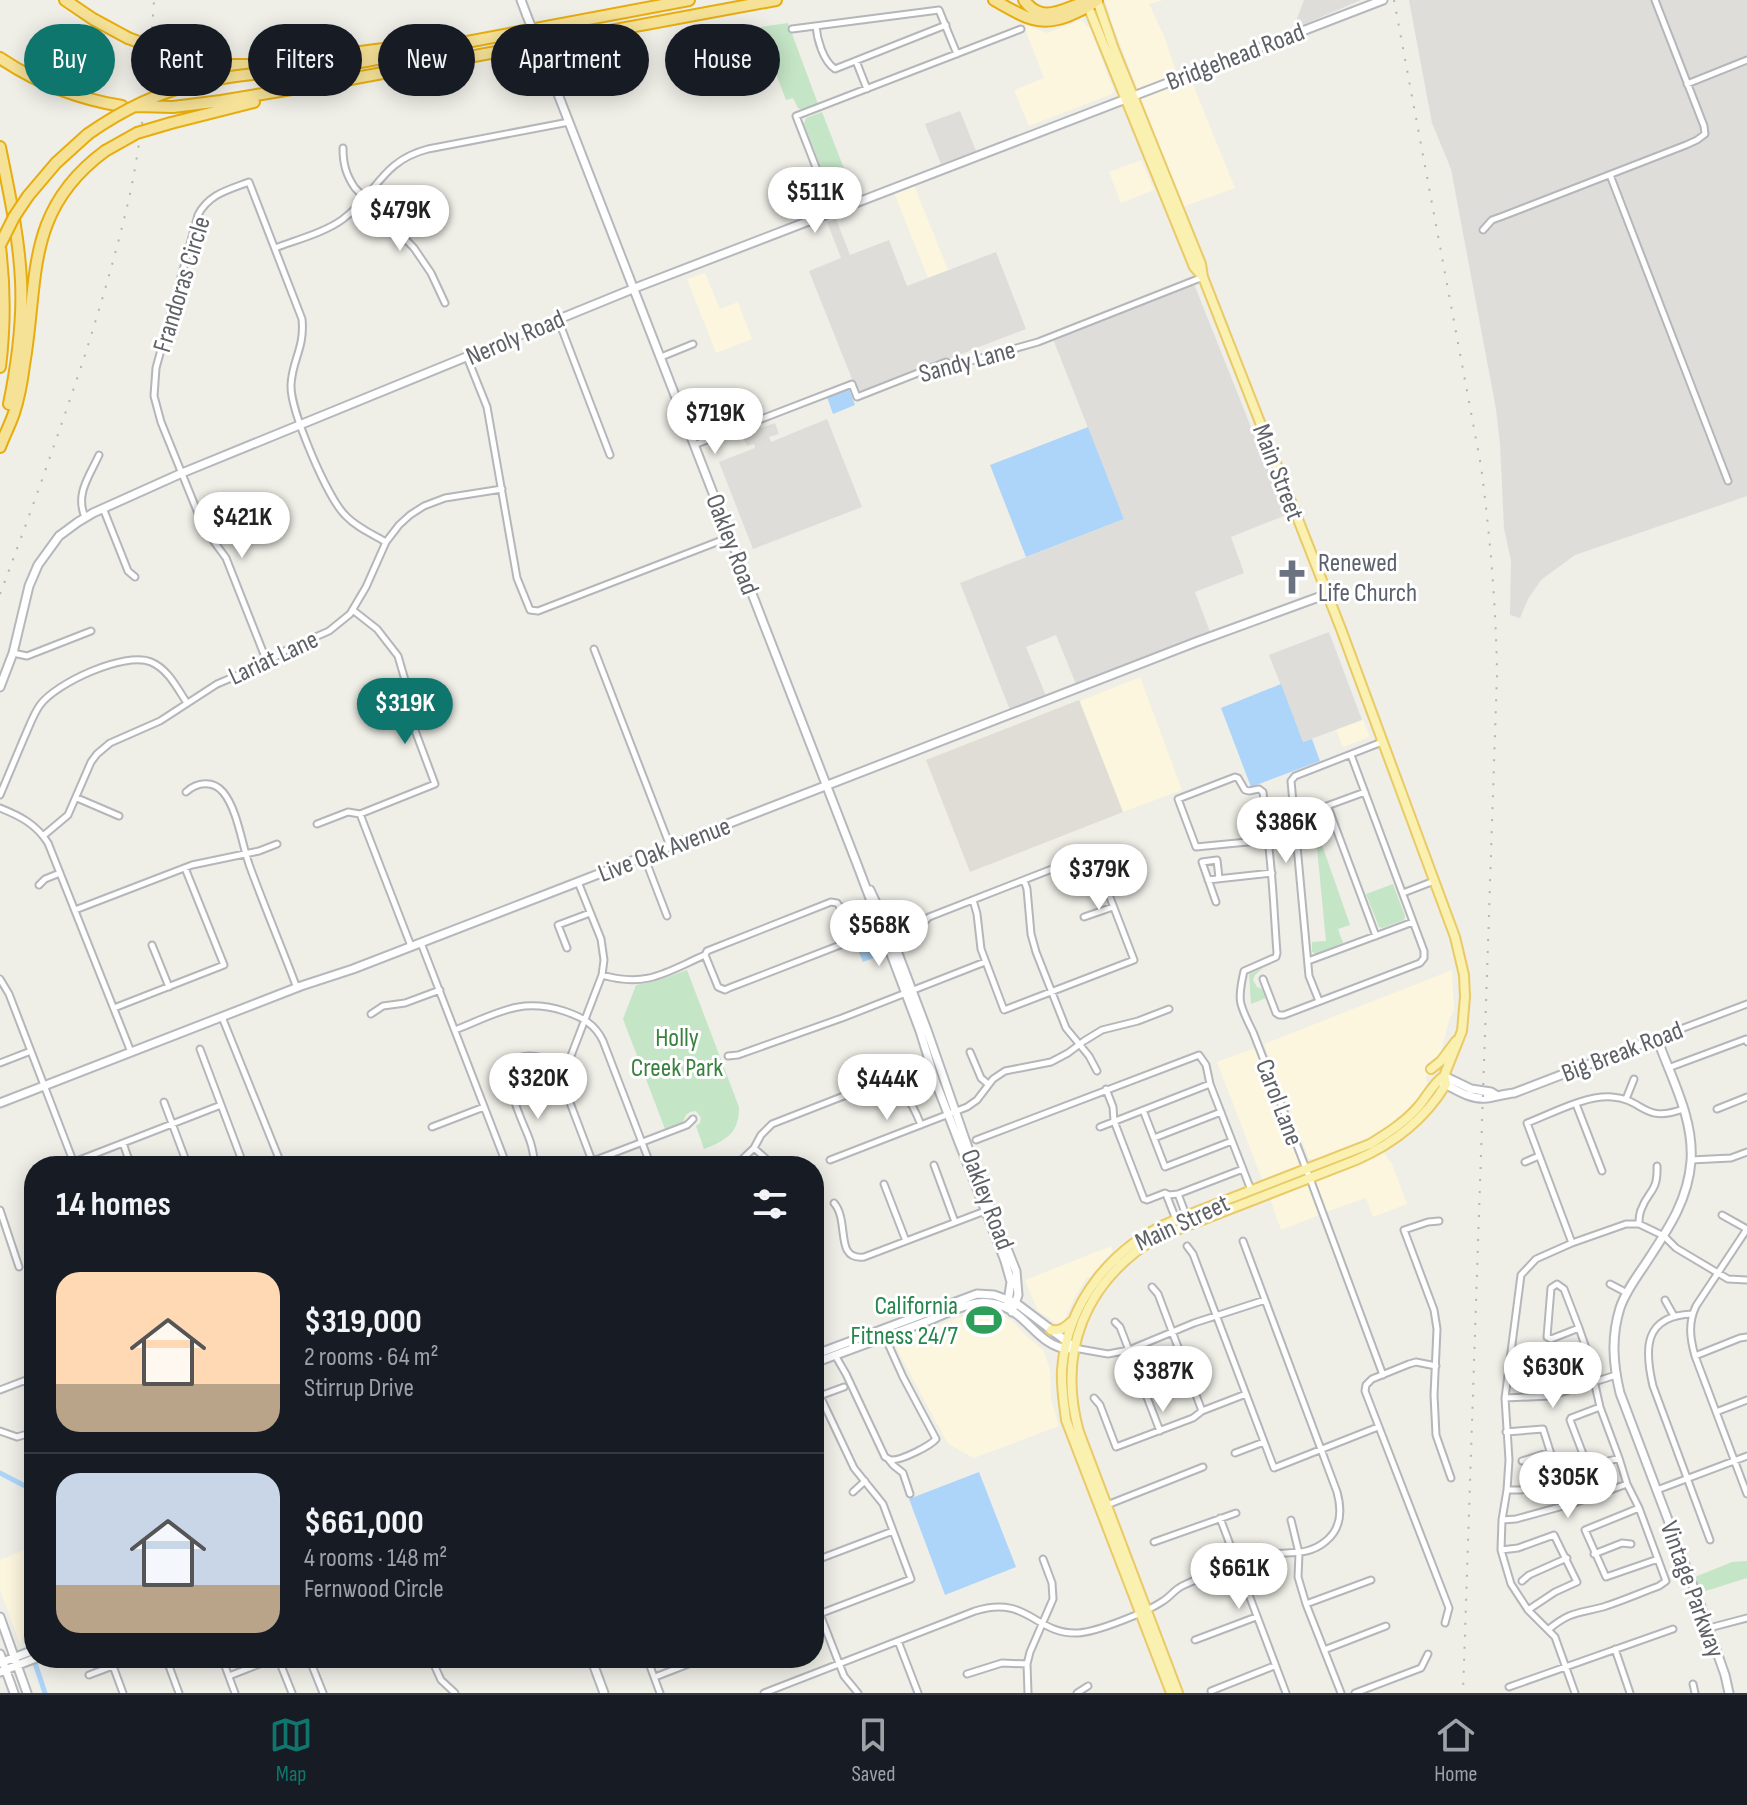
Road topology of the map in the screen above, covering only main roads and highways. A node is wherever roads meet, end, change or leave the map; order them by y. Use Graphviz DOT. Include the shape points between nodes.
graph roads {
  1 [pos="65,0"];
  2 [pos="689,0"];
  3 [pos="776,0"];
  4 [pos="994,0"];
  5 [pos="1024,0"];
  6 [pos="1091,2"];
  7 [pos="561,24"];
  8 [pos="491,35"];
  9 [pos="491,38"];
  10 [pos="0,58"];
  11 [pos="362,77"];
  12 [pos="251,96"];
  13 [pos="280,96"];
  14 [pos="0,147"];
  15 [pos="0,246"];
  16 [pos="0,367"];
  17 [pos="1,444"];
  18 [pos="1460,1038"];
  19 [pos="1431,1069"];
  20 [pos="1308,1173"];
  21 [pos="1182,1222"];
  22 [pos="1075,1318"];
  23 [pos="1051,1330"];
  24 [pos="1069,1346"];
  25 [pos="1143,1611"];
  26 [pos="1171,1693"];
  27 [pos="1178,1693"];
  1 -- 8 [label="highway, bridge" via="128,38 176,56 224,65 261,65"];
  2 -- 7 [label="highway"];
  3 -- 11 [label="highway"];
  4 -- 6 [label="highway" via="1043,22"];
  5 -- 6 [label="highway" via="1036,12 1048,14"];
  6 -- 18 [label="main road, Main Street" via="1201,264 1455,937 1465,997"];
  9 -- 15 [label="highway, bridge" via="350,64 221,78 145,101 88,134 56,163 28,196"];
  10 -- 12 [label="highway, bridge" via="64,91 122,106 173,107"];
  13 -- 17 [label="highway, bridge" via="137,133 89,163 68,186 44,231 36,261 21,382"];
  14 -- 17 [label="highway" via="22,285 13,386"];
  15 -- 16 [label="highway"];
  18 -- 19 [label="main road"];
  18 -- 20 [label="main road, Main Street" via="1443,1080 1419,1106 1387,1134"];
  20 -- 21 [label="main road, Main Street"];
  20 -- 21 [label="main road, Main Street" via="1251,1190"];
  21 -- 22 [label="main road, Main Street" via="1130,1244 1094,1281"];
  21 -- 24 [label="main road, Main Street" via="1118,1267"];
  22 -- 23 [label="main road" via="1064,1329"];
  22 -- 24 [label="main road, Main Street"];
  24 -- 25 [label="main road, Main Street" via="1073,1411"];
  24 -- 25 [label="main road, Main Street" via="1062,1383 1066,1420"];
  25 -- 26 [label="main road, Main Street"];
  25 -- 27 [label="main road, Main Street"];
}
